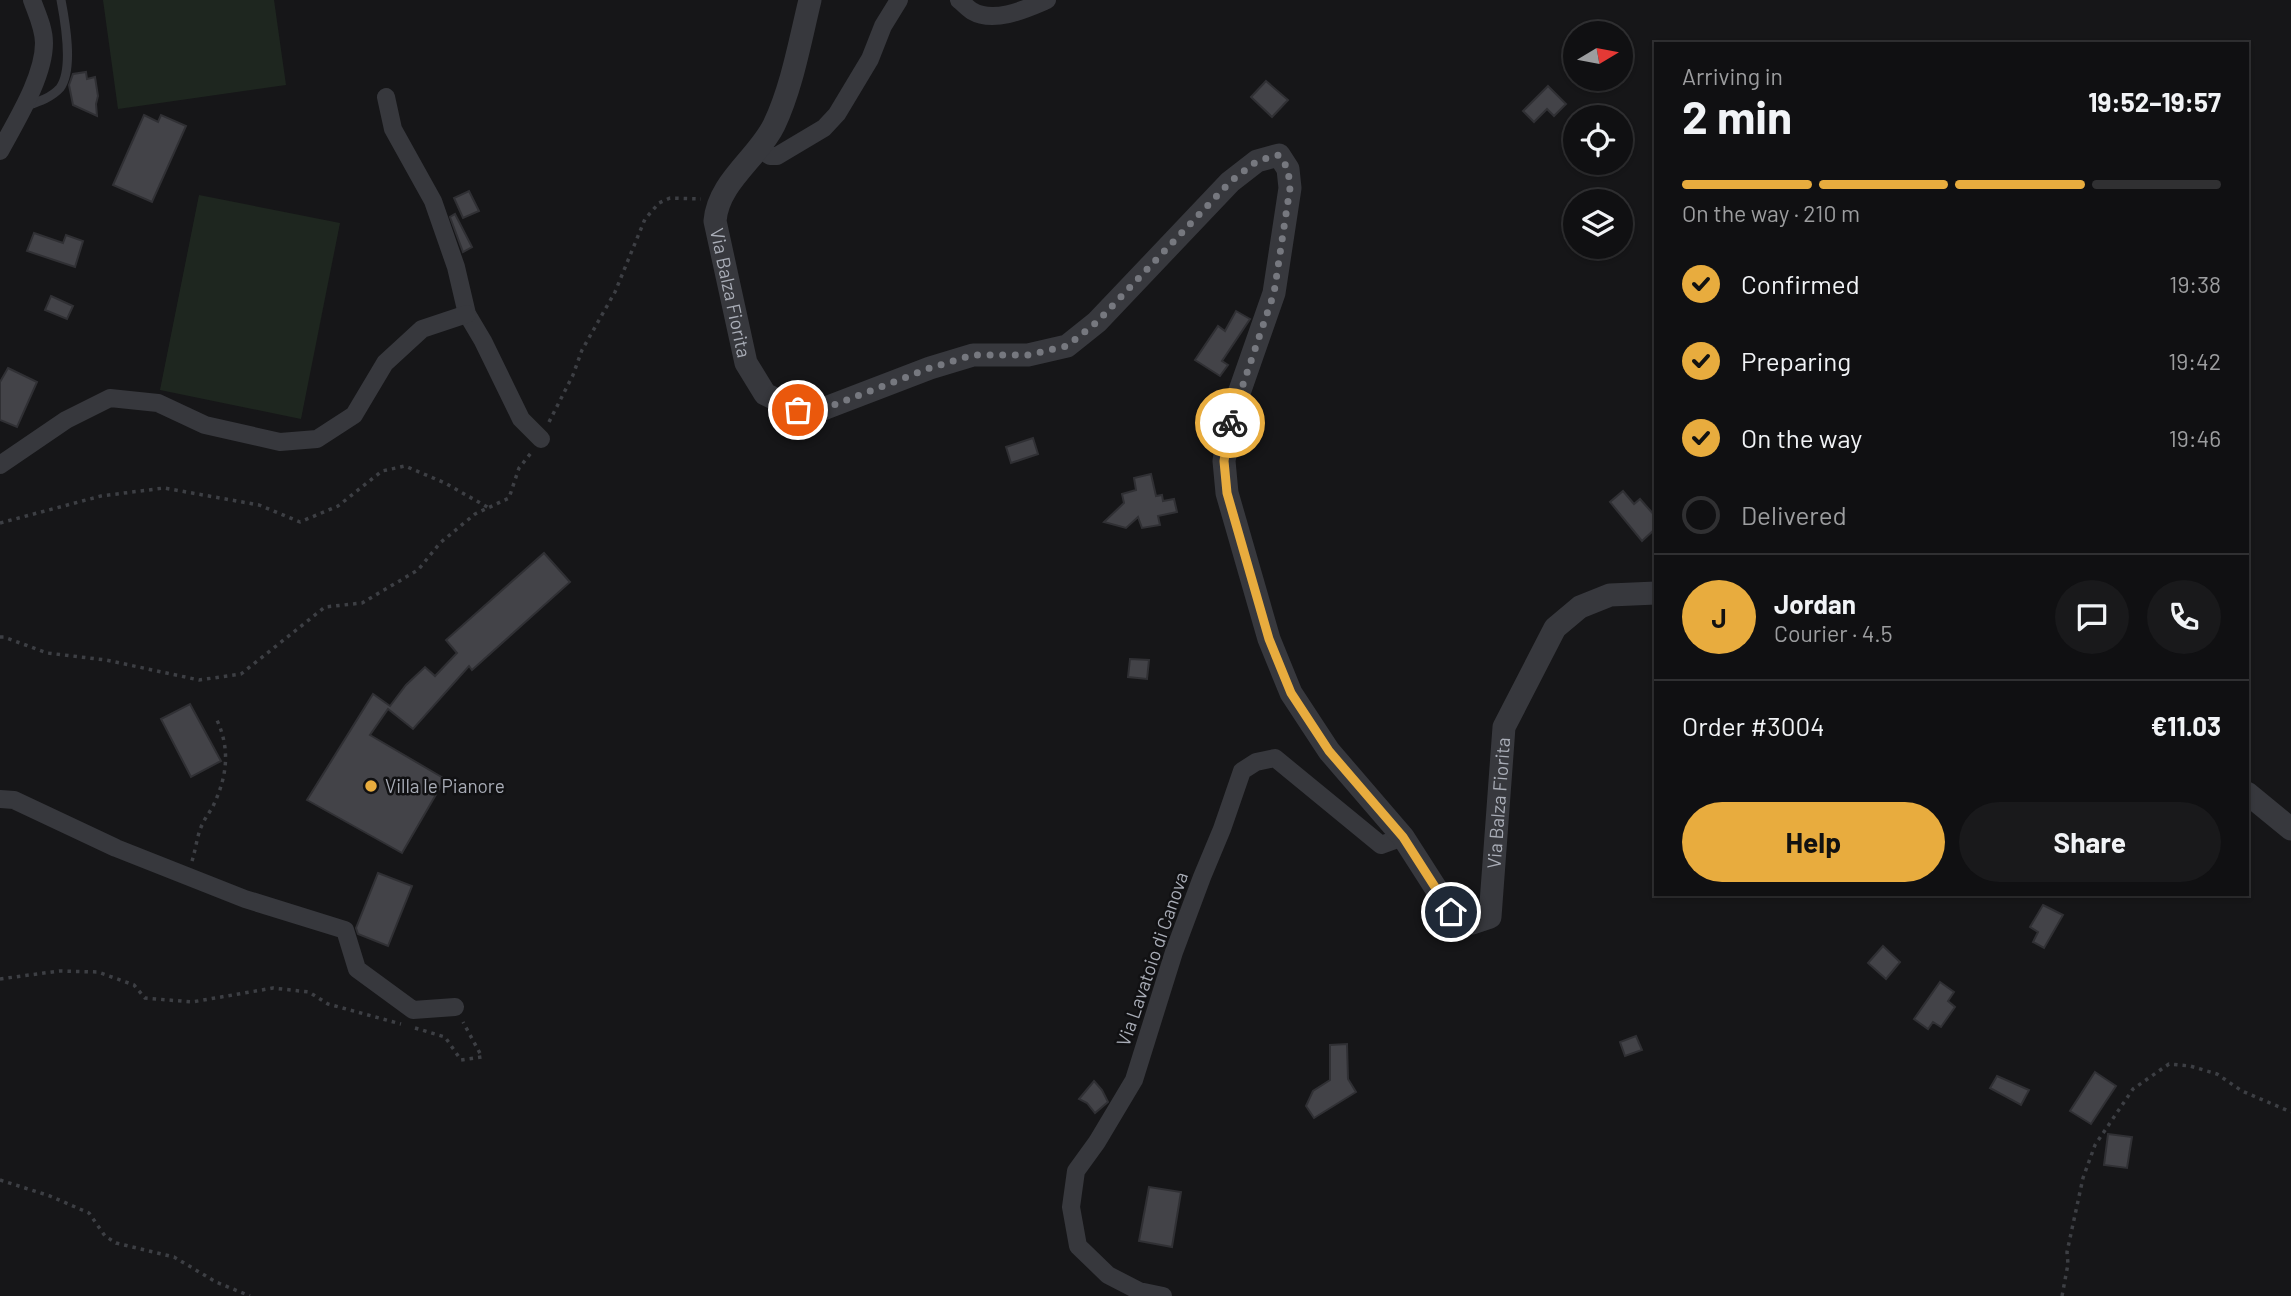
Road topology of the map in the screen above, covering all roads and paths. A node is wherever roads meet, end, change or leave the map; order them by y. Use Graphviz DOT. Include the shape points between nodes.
graph roads {
  1 [pos="32,0"];
  2 [pos="61,0"];
  3 [pos="810,0"];
  4 [pos="898,0"];
  5 [pos="959,0"];
  6 [pos="1047,0"];
  7 [pos="386,97"];
  8 [pos="24,106"];
  9 [pos="761,149"];
  10 [pos="0,151"];
  11 [pos="721,201"];
  12 [pos="467,314"];
  13 [pos="541,439"];
  14 [pos="0,465"];
  15 [pos="489,508"];
  16 [pos="0,523"];
  17 [pos="1654,593"];
  18 [pos="0,638"];
  19 [pos="216,718"];
  20 [pos="2249,795"];
  21 [pos="0,799"];
  22 [pos="2291,829"];
  23 [pos="1403,837"];
  24 [pos="188,876"];
  25 [pos="0,979"];
  26 [pos="455,1007"];
  27 [pos="2291,1112"];
  28 [pos="0,1180"];
  29 [pos="250,1296"];
  30 [pos="1163,1296"];
  31 [pos="2062,1296"];
  1 -- 8 [label="street" via="44,45"];
  2 -- 8 [label="lane" via="68,49 61,86 44,100"];
  3 -- 9 [label="street, Via Balza Fiorita" via="781,110"];
  4 -- 9 [label="street" via="837,114 824,128 777,156"];
  5 -- 6 [label="street" via="972,11 999,15"];
  7 -- 12 [label="street" via="393,129 433,201"];
  8 -- 10 [label="street"];
  9 -- 11 [label="street, Via Balza Fiorita" via="742,167"];
  11 -- 13 [label="path" via="670,198 659,202 645,219 615,292"];
  11 -- 23 [label="street, Via Balza Fiorita" via="715,221 746,363 765,394 798,410 823,409 973,355 1028,355 1067,346 1097,322 1230,182 1257,161 1279,155 1288,169 1290,188 1274,293 1231,416 1224,461 1227,493 1269,639 1291,693 1329,751"];
  12 -- 13 [label="street" via="521,419"];
  12 -- 14 [label="street" via="422,329 385,363 354,415 317,439 280,442 205,425 158,403 110,398 66,420"];
  13 -- 15 [label="path" via="519,468 509,498"];
  15 -- 16 [label="path" via="405,466 382,471 338,506 300,522 259,505 164,488 101,496"];
  15 -- 18 [label="path" via="440,543 418,570 362,603 325,607 241,674 199,680 47,653"];
  17 -- 23 [label="street, Via Balza Fiorita" via="1610,595 1580,607 1555,628 1504,727 1490,918 1472,923 1451,912"];
  19 -- 24 [label="path" via="227,751 224,769"];
  20 -- 22 [label="street"];
  21 -- 24 [label="street" via="14,800"];
  23 -- 30 [label="street, Via Lavatoio di Canova" via="1381,845 1275,758 1242,771 1174,952 1134,1080 1076,1171 1071,1207 1078,1246 1108,1275 1139,1291"];
  24 -- 26 [label="street" via="345,930 357,969 413,1010"];
  25 -- 26 [label="path" via="59,971 98,972 134,985 145,998 192,1002 273,988 309,992 328,1003 445,1037 461,1060 482,1058"];
  27 -- 31 [label="path" via="2217,1074 2190,1066 2169,1064 2133,1089 2095,1145 2082,1178"];
  28 -- 29 [label="path" via="89,1213 116,1243 174,1257"];
}
